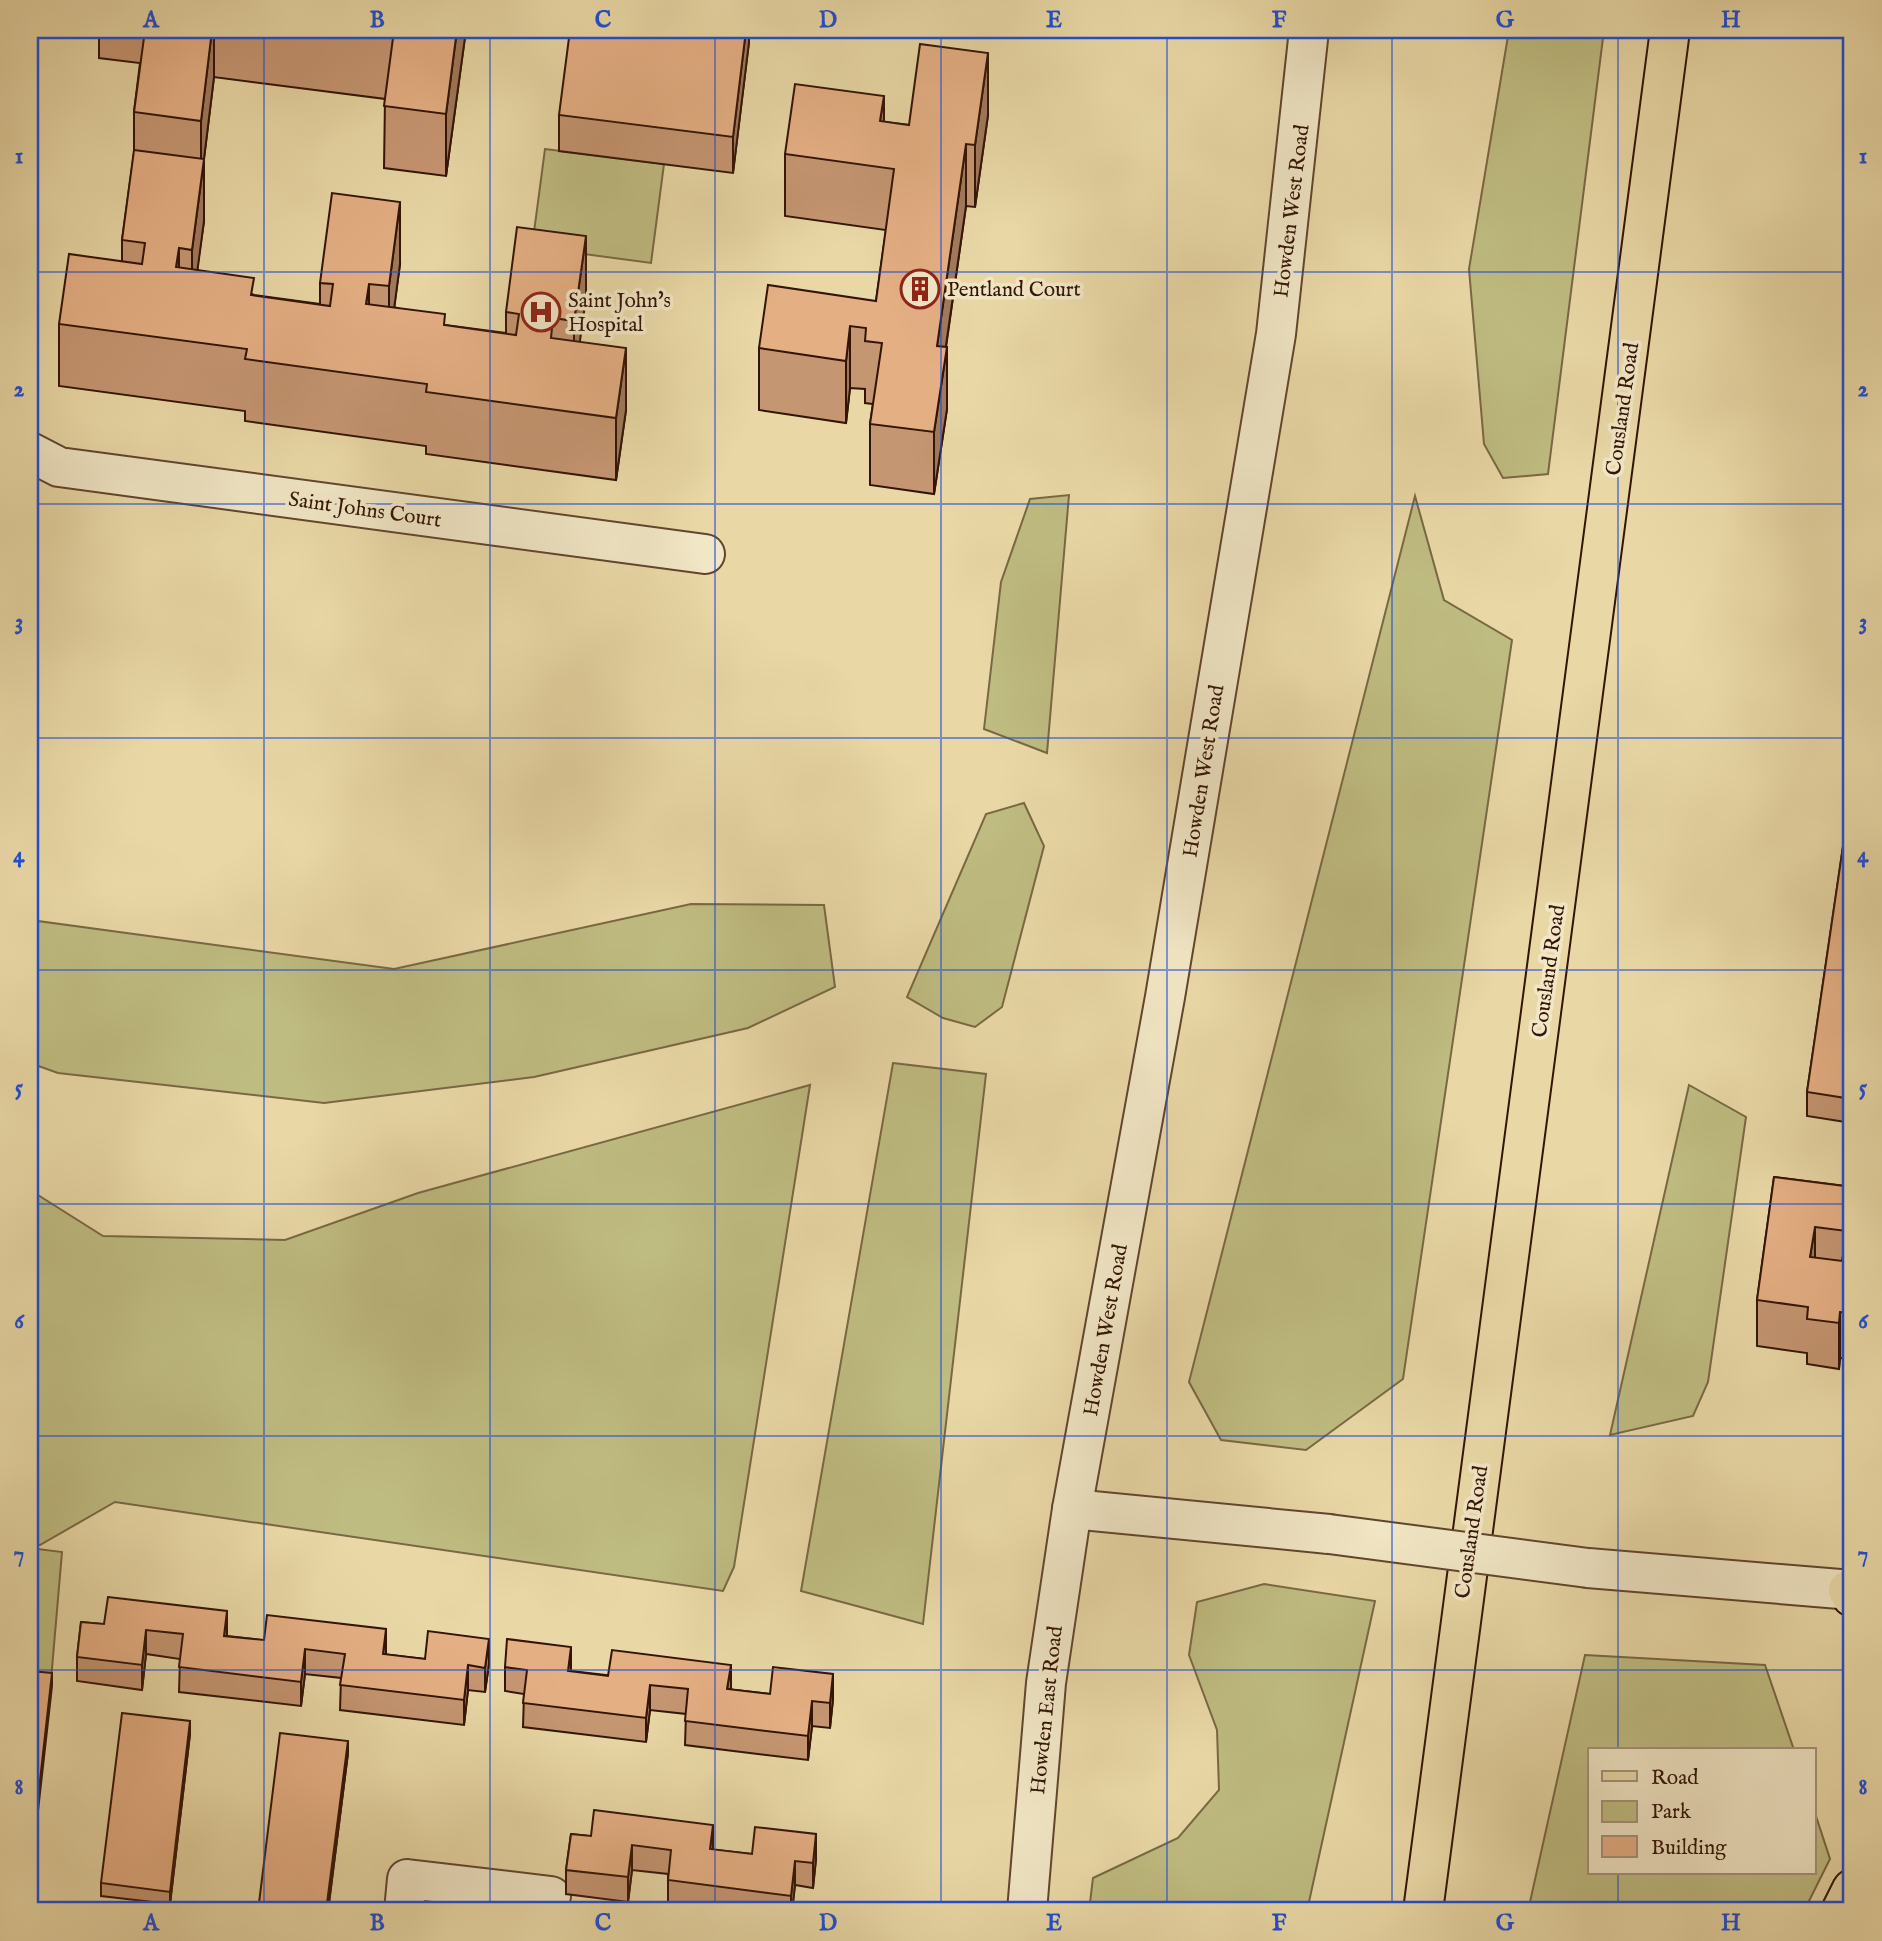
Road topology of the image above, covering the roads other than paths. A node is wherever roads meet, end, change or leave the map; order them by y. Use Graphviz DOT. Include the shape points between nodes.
graph roads {
  1 [pos="1310,30"];
  2 [pos="1670,30"];
  3 [pos="30,452"];
  4 [pos="705,554"];
  5 [pos="1072,1509"];
  6 [pos="1851,1592"];
  7 [pos="1852,1889"];
  8 [pos="551,1896"];
  9 [pos="404,1911"];
  10 [pos="1027,1911"];
  11 [pos="1423,1911"];
  12 [pos="1841,1911"];
  1 -- 5 [label="street, Howden West Road" via="1276,334 1165,998"];
  2 -- 11 [label="main road, Cousland Road"];
  3 -- 4 [label="street, Saint Johns Court" via="59,467"];
  5 -- 6 [label="street, bridge" via="1329,1534 1588,1568"];
  5 -- 10 [label="street, Howden East Road" via="1046,1683"];
  7 -- 12 [label="main road"];
  8 -- 9 [label="street" via="407,1879"];
}
